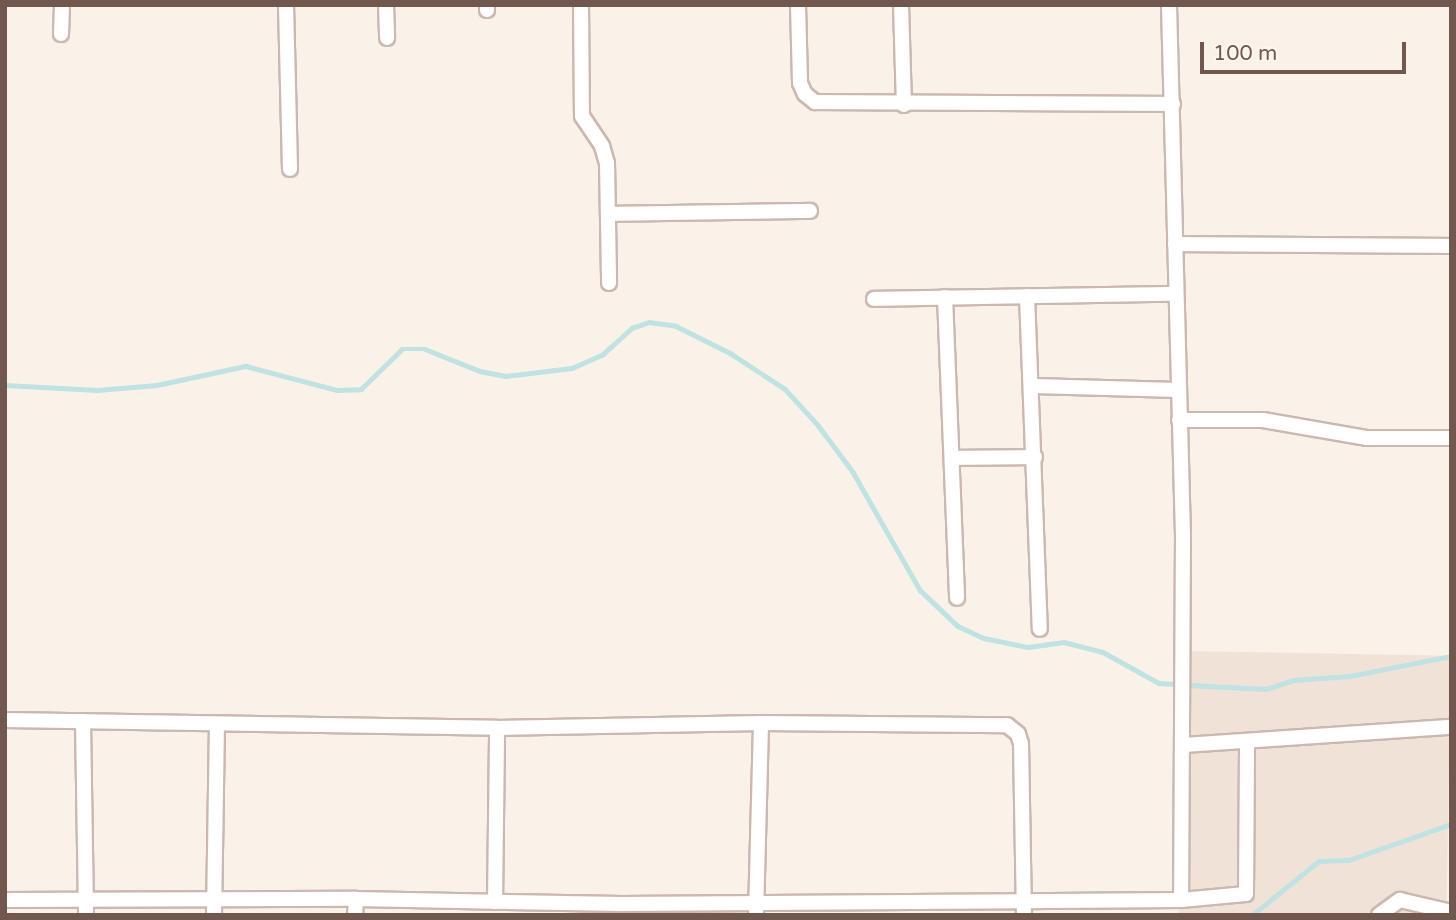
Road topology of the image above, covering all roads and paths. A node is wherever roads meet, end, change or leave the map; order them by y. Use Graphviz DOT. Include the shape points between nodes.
graph roads {
  1 [pos="62,5"];
  2 [pos="286,5"];
  3 [pos="386,5"];
  4 [pos="581,5"];
  5 [pos="798,5"];
  6 [pos="901,5"];
  7 [pos="1169,5"];
  8 [pos="61,34"];
  9 [pos="387,38"];
  10 [pos="1173,104"];
  11 [pos="904,105"];
  12 [pos="290,169"];
  13 [pos="810,211"];
  14 [pos="608,214"];
  15 [pos="1175,244"];
  16 [pos="1451,246"];
  17 [pos="609,283"];
  18 [pos="1175,294"];
  19 [pos="1027,296"];
  20 [pos="945,298"];
  21 [pos="874,299"];
  22 [pos="1033,386"];
  23 [pos="1178,390"];
  24 [pos="1179,420"];
  25 [pos="1451,438"];
  26 [pos="1035,457"];
  27 [pos="952,458"];
  28 [pos="957,598"];
  29 [pos="1040,629"];
  30 [pos="5,720"];
  31 [pos="83,721"];
  32 [pos="217,723"];
  33 [pos="761,723"];
  34 [pos="1451,727"];
  35 [pos="497,728"];
  36 [pos="1247,742"];
  37 [pos="1184,745"];
  38 [pos="214,899"];
  39 [pos="356,899"];
  40 [pos="1024,899"];
  41 [pos="5,900"];
  42 [pos="1181,900"];
  43 [pos="495,902"];
  44 [pos="87,908"];
  45 [pos="445,908"];
  46 [pos="888,908"];
  47 [pos="621,909"];
  48 [pos="756,909"];
  49 [pos="1450,913"];
  50 [pos="214,915"];
  51 [pos="355,915"];
  52 [pos="1024,915"];
  53 [pos="1379,915"];
  1 -- 8 [label="street"];
  2 -- 12 [label="street"];
  3 -- 9 [label="street"];
  4 -- 14 [label="street" via="582,116 606,155"];
  5 -- 11 [label="street" via="800,83 805,94 834,105"];
  6 -- 11 [label="street"];
  7 -- 10 [label="street"];
  10 -- 11 [label="street"];
  10 -- 15 [label="street"];
  13 -- 14 [label="street"];
  14 -- 17 [label="street"];
  15 -- 16 [label="street"];
  15 -- 18 [label="street"];
  18 -- 19 [label="street"];
  18 -- 23 [label="street"];
  19 -- 20 [label="street"];
  19 -- 22 [label="street"];
  20 -- 21 [label="street"];
  20 -- 27 [label="street"];
  22 -- 23 [label="street"];
  22 -- 26 [label="street"];
  23 -- 24 [label="street"];
  24 -- 25 [label="street" via="1263,420 1367,438"];
  24 -- 37 [label="street"];
  26 -- 27 [label="street"];
  26 -- 29 [label="street"];
  27 -- 28 [label="street"];
  30 -- 31 [label="street"];
  31 -- 32 [label="street"];
  31 -- 44 [label="street"];
  32 -- 35 [label="street"];
  32 -- 38 [label="street"];
  33 -- 35 [label="street"];
  33 -- 40 [label="street" via="999,724 1013,729 1021,744"];
  33 -- 48 [label="street"];
  34 -- 36 [label="street"];
  35 -- 43 [label="street"];
  36 -- 37 [label="street"];
  36 -- 42 [label="street" via="1246,894"];
  37 -- 42 [label="street"];
  38 -- 39 [label="street"];
  38 -- 44 [label="street"];
  38 -- 50 [label="street"];
  39 -- 45 [label="street"];
  39 -- 51 [label="street"];
  40 -- 42 [label="street"];
  40 -- 46 [label="street"];
  40 -- 52 [label="street"];
  41 -- 44 [label="street"];
  43 -- 45 [label="street"];
  43 -- 47 [label="street"];
  46 -- 48 [label="street"];
  47 -- 48 [label="street"];
  49 -- 53 [label="street" via="1400,900"];
}
